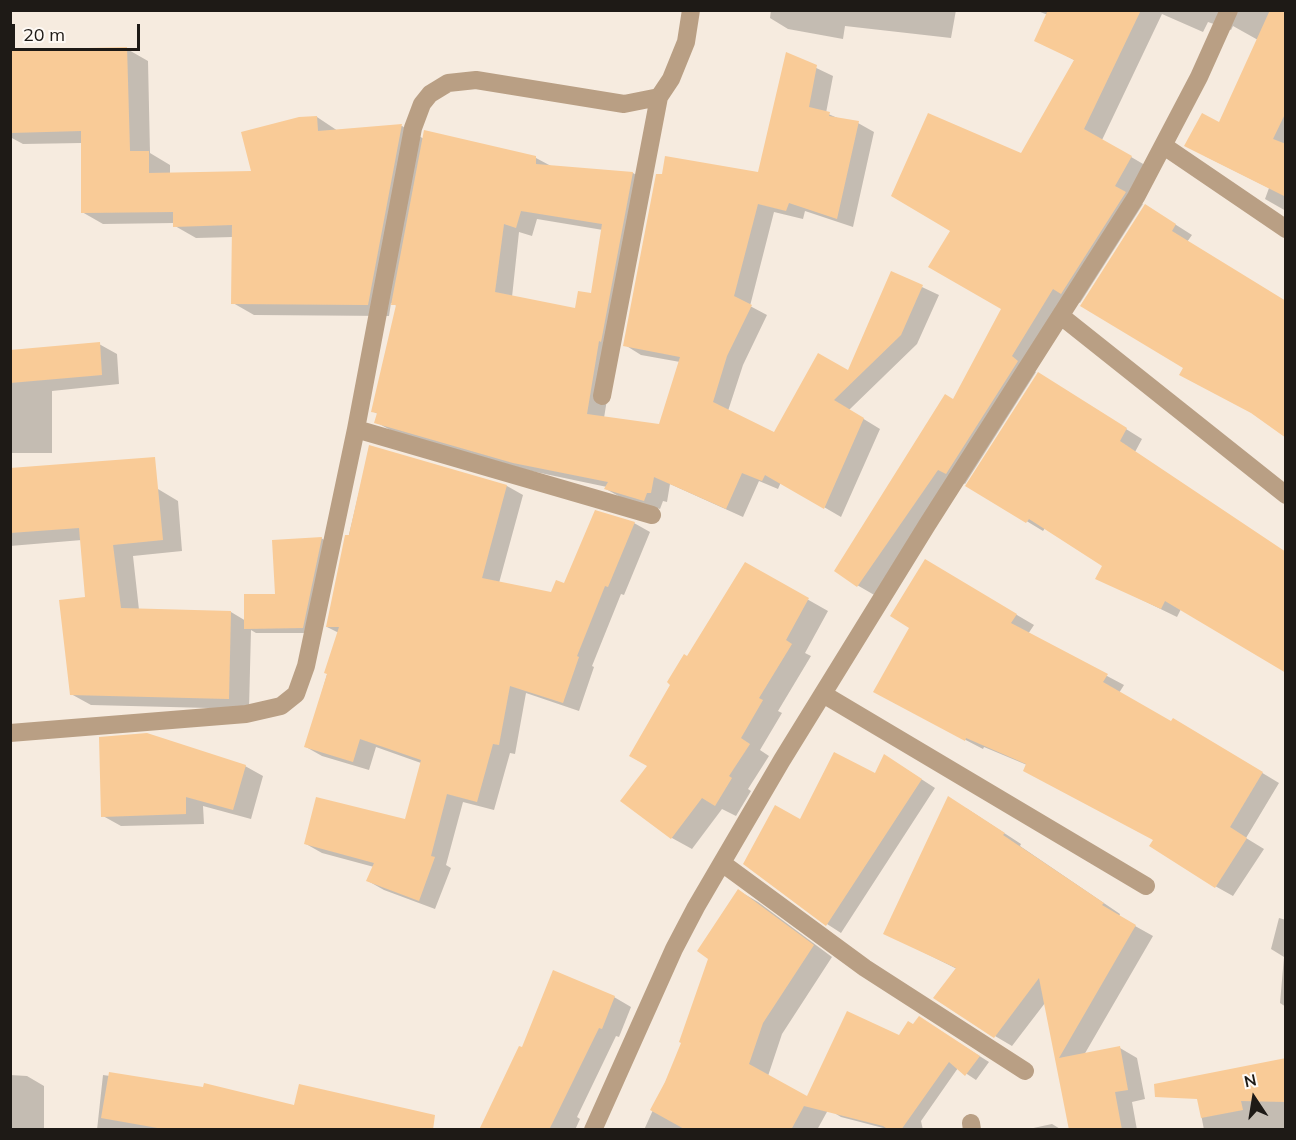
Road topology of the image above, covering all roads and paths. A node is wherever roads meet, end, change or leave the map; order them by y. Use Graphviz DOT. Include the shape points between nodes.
graph roads {
  1 [pos="691,10"];
  2 [pos="1228,10"];
  3 [pos="659,97"];
  4 [pos="1164,146"];
  5 [pos="1286,230"];
  6 [pos="1061,316"];
  7 [pos="602,396"];
  8 [pos="356,429"];
  9 [pos="1286,495"];
  10 [pos="652,515"];
  11 [pos="823,694"];
  12 [pos="10,733"];
  13 [pos="722,863"];
  14 [pos="1146,886"];
  15 [pos="1025,1071"];
  16 [pos="593,1130"];
  1 -- 3 [label="street" via="682,51"];
  2 -- 4 [label="street"];
  3 -- 7 [label="street"];
  3 -- 8 [label="street" via="624,104 476,80 448,83 430,94 412,128"];
  4 -- 5 [label="street"];
  4 -- 6 [label="street"];
  6 -- 9 [label="street"];
  6 -- 11 [label="street"];
  8 -- 10 [label="street"];
  8 -- 12 [label="street" via="306,666 296,694 281,706 246,714"];
  11 -- 13 [label="street"];
  11 -- 14 [label="street"];
  13 -- 15 [label="street" via="865,968"];
  13 -- 16 [label="street" via="674,949"];
}
